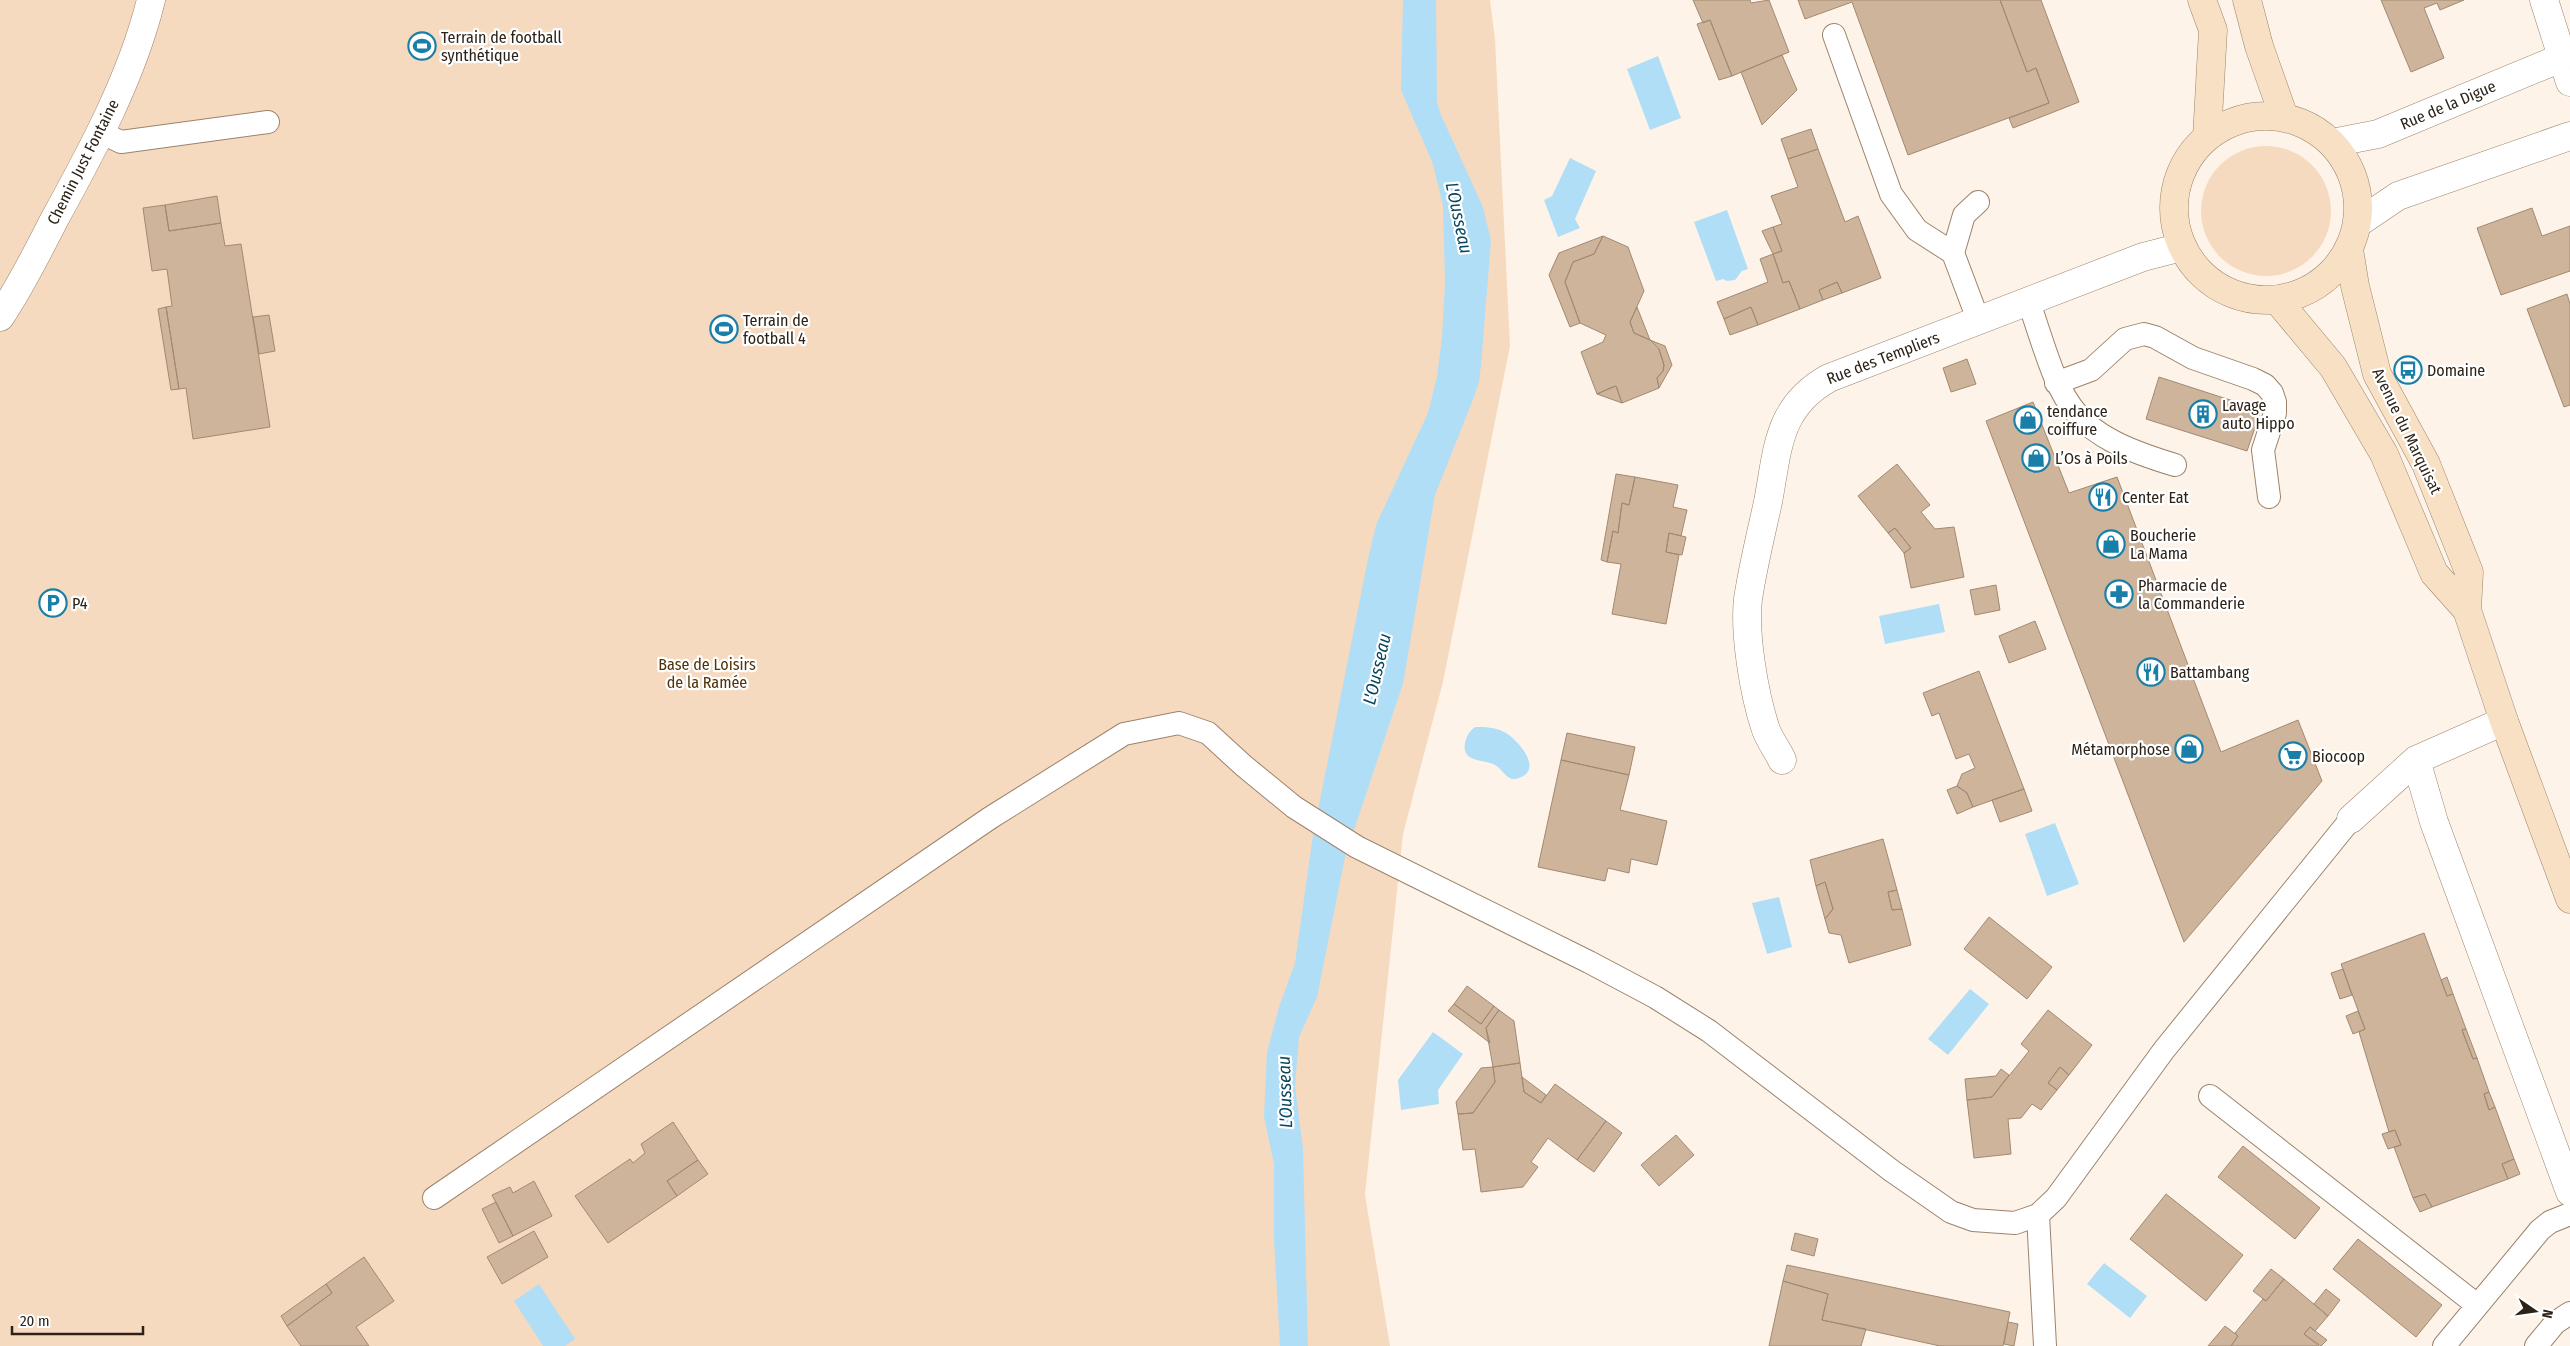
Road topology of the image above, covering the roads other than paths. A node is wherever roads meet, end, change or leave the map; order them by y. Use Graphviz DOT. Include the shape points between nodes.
graph roads {
  1 [pos="151,0"];
  2 [pos="2202,0"];
  3 [pos="2217,0"];
  4 [pos="2247,0"];
  5 [pos="2544,0"];
  6 [pos="2213,30"];
  7 [pos="1834,35"];
  8 [pos="2565,70"];
  9 [pos="2284,117"];
  10 [pos="268,122"];
  11 [pos="100,132"];
  12 [pos="2570,136"];
  13 [pos="2207,137"];
  14 [pos="2332,143"];
  15 [pos="1978,202"];
  16 [pos="2358,223"];
  17 [pos="2182,247"];
  18 [pos="2350,249"];
  19 [pos="1953,253"];
  20 [pos="2278,301"];
  21 [pos="2029,302"];
  22 [pos="0,317"];
  23 [pos="1979,322"];
  24 [pos="2056,383"];
  25 [pos="2175,465"];
  26 [pos="2269,497"];
  27 [pos="2467,610"];
  28 [pos="2504,721"];
  29 [pos="1782,760"];
  30 [pos="2416,760"];
  31 [pos="2351,819"];
  32 [pos="2570,899"];
  33 [pos="2210,1096"];
  34 [pos="2570,1192"];
  35 [pos="434,1198"];
  36 [pos="2570,1214"];
  37 [pos="2038,1215"];
  38 [pos="2477,1305"];
  39 [pos="2570,1313"];
  40 [pos="2045,1346"];
  41 [pos="2444,1346"];
  42 [pos="2536,1346"];
  1 -- 11 [label="street, Chemin Just Fontaine" via="123,81"];
  2 -- 6 [label="main road"];
  3 -- 6 [label="lane"];
  4 -- 9 [label="main road" via="2258,46"];
  5 -- 8 [label="street, Rue de la Digue"];
  6 -- 13 [label="main road"];
  7 -- 19 [label="lane" via="1891,194 1917,230"];
  8 -- 14 [label="street, Rue de la Digue" via="2378,134"];
  9 -- 13 [label="main road" via="2257,116 2230,122"];
  9 -- 14 [label="main road" via="2310,126"];
  10 -- 11 [label="lane" via="120,142"];
  11 -- 22 [label="street, Chemin Just Fontaine"];
  12 -- 16 [label="street" via="2398,196"];
  13 -- 17 [label="main road" via="2187,160 2176,188 2174,218"];
  14 -- 16 [label="main road" via="2349,166 2358,194"];
  15 -- 19 [label="lane" via="1964,215"];
  16 -- 18 [label="main road"];
  17 -- 20 [label="main road" via="2198,271 2221,290 2249,300"];
  17 -- 21 [label="street, Rue des Templiers" via="2143,258"];
  18 -- 20 [label="main road" via="2332,274 2320,283 2307,292"];
  18 -- 27 [label="main road, Avenue du Marquisat" via="2355,286 2377,374 2426,464 2469,572"];
  19 -- 23 [label="lane"];
  20 -- 27 [label="main road, Avenue du Marquisat" via="2333,366 2384,454 2434,573"];
  21 -- 23 [label="street, Rue des Templiers"];
  21 -- 24 [label="lane"];
  23 -- 29 [label="street, Rue des Templiers" via="1829,378 1799,399 1788,418 1781,437 1748,600 1755,686 1765,728"];
  24 -- 25 [label="lane" via="2080,420 2097,432 2137,454"];
  24 -- 26 [label="lane" via="2091,370 2125,339 2144,334 2192,358 2265,385 2275,402 2275,412 2262,450"];
  27 -- 28 [label="main road, Avenue du Marquisat"];
  28 -- 30 [label="street"];
  28 -- 32 [label="main road, Avenue du Marquisat"];
  30 -- 31 [label="street"];
  30 -- 34 [label="street" via="2434,822"];
  31 -- 37 [label="lane" via="2164,1050 2056,1198"];
  33 -- 38 [label="lane"];
  35 -- 37 [label="lane" via="990,818 1124,734 1179,723 1208,733 1294,807 1357,847 1589,962 1655,997 1709,1031 1892,1171 1951,1212 1973,1220 1996,1223 2014,1223"];
  36 -- 38 [label="lane" via="2540,1230"];
  37 -- 40 [label="lane"];
  38 -- 41 [label="lane"];
  39 -- 42 [label="lane" via="2555,1323"];
}
